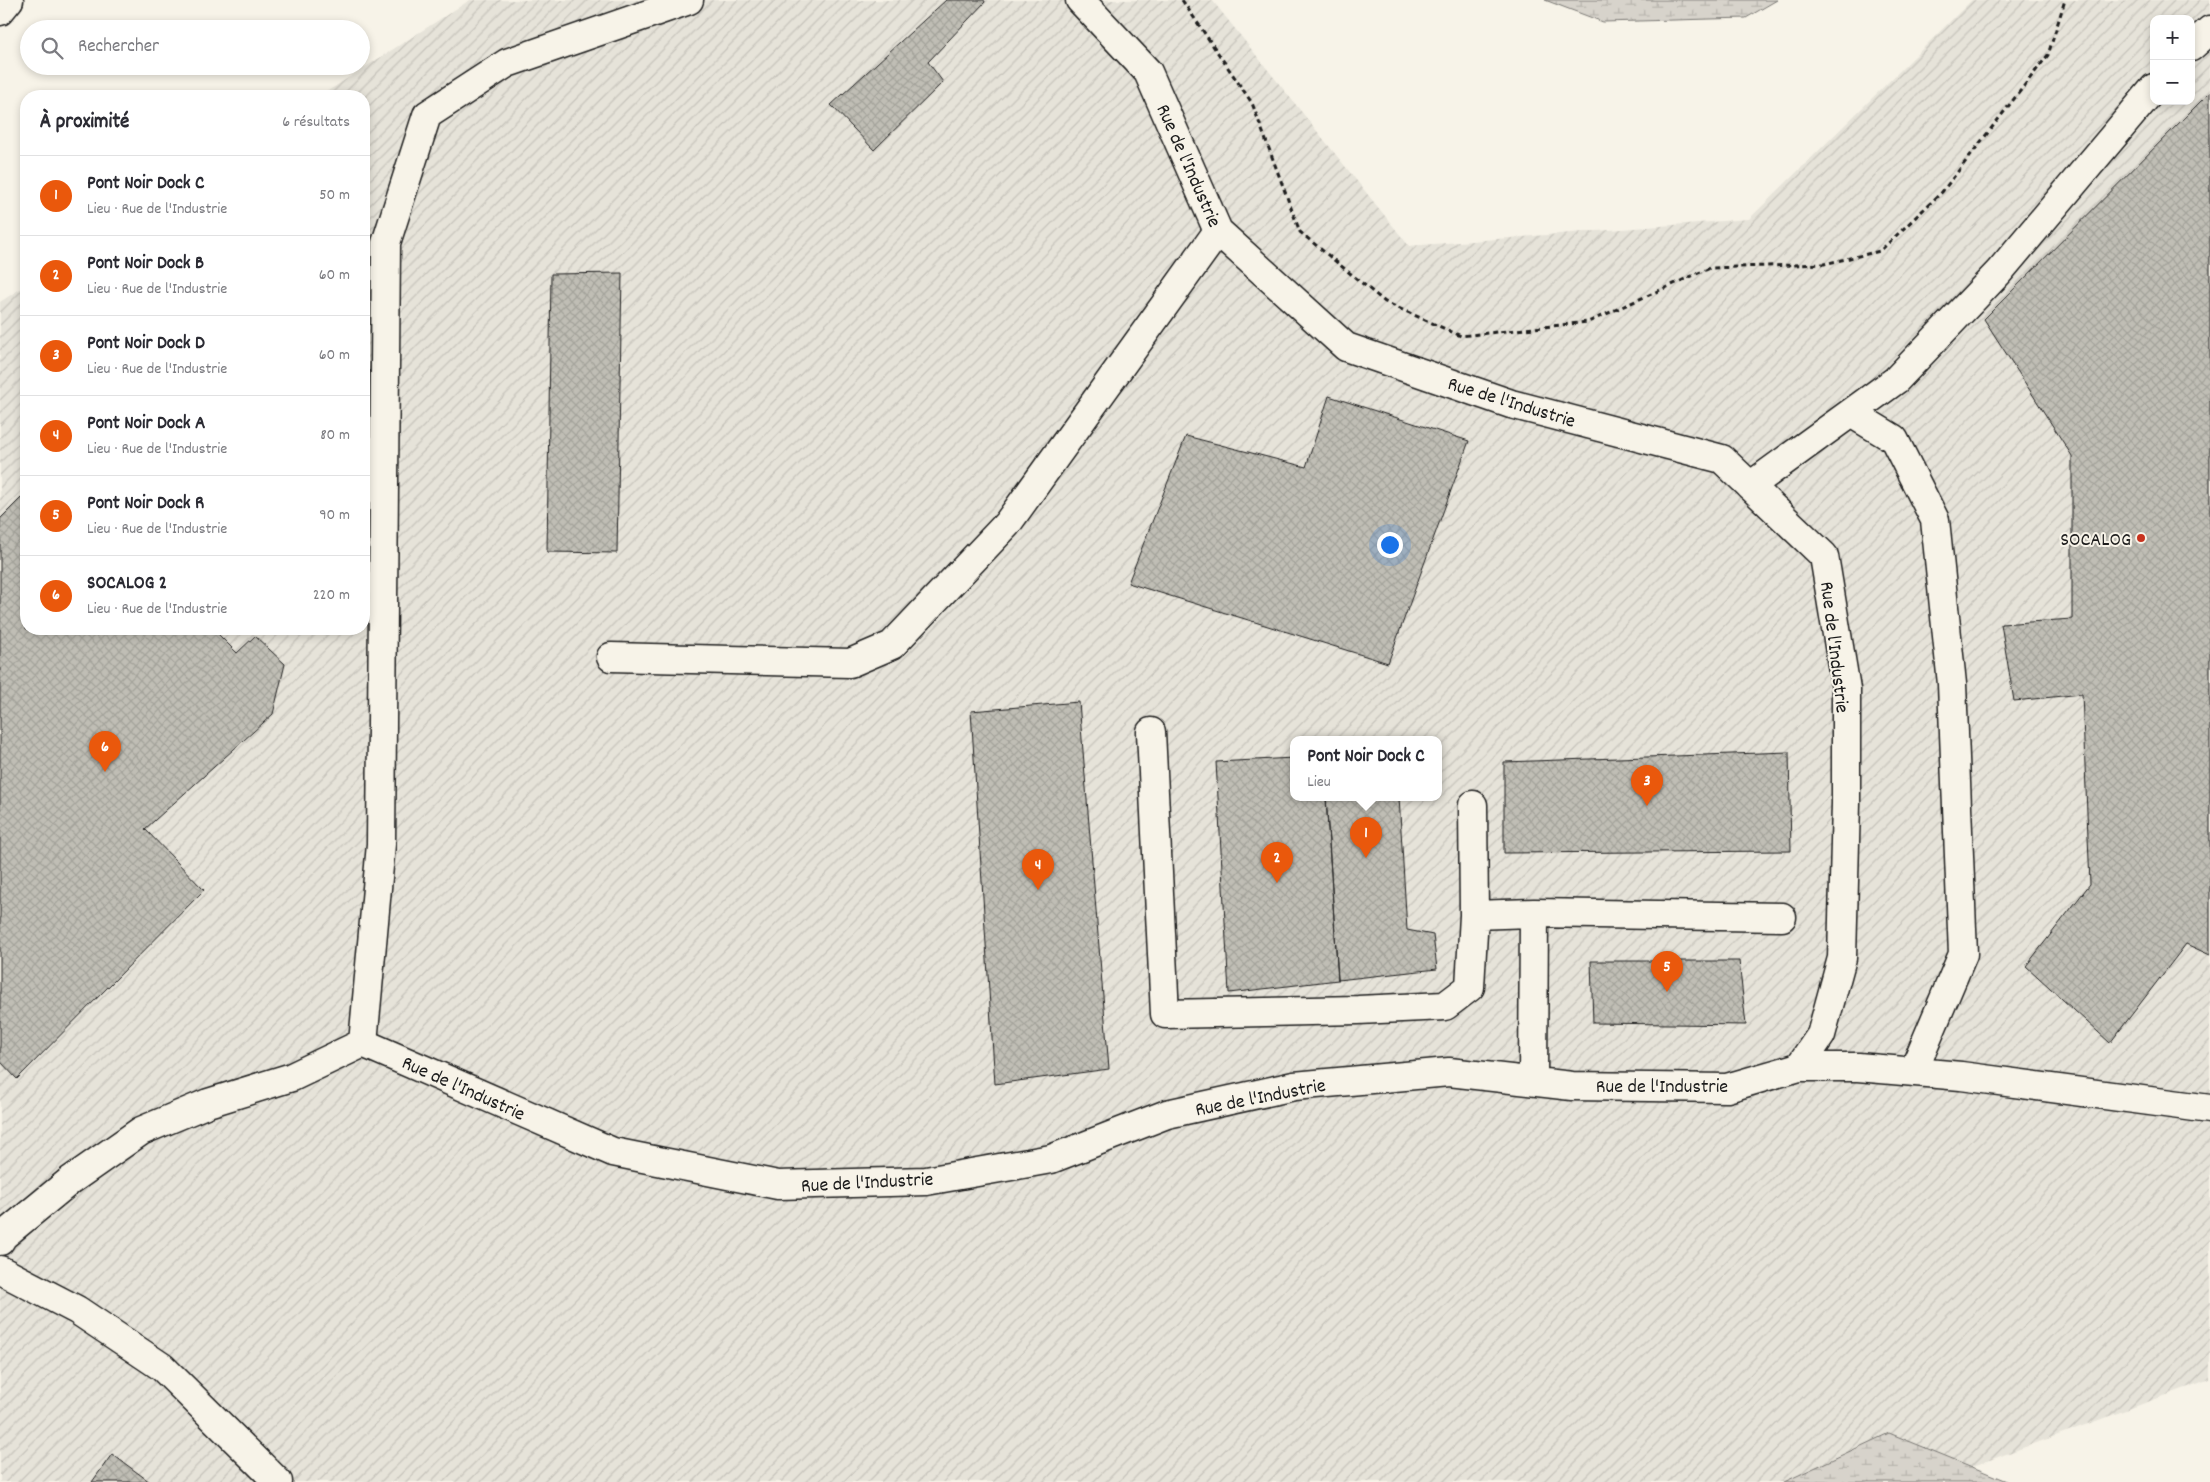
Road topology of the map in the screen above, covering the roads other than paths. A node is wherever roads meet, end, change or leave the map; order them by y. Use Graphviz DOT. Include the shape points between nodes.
graph roads {
  1 [pos="9,0"];
  2 [pos="689,0"];
  3 [pos="1080,0"];
  4 [pos="0,12"];
  5 [pos="2210,30"];
  6 [pos="2195,44"];
  7 [pos="2150,93"];
  8 [pos="1218,231"];
  9 [pos="1851,413"];
  10 [pos="1750,486"];
  11 [pos="611,657"];
  12 [pos="1151,732"];
  13 [pos="1474,805"];
  14 [pos="1534,913"];
  15 [pos="1474,915"];
  16 [pos="1782,917"];
  17 [pos="363,1043"];
  18 [pos="1800,1067"];
  19 [pos="1913,1072"];
  20 [pos="1533,1081"];
  21 [pos="2210,1109"];
  22 [pos="0,1241"];
  23 [pos="0,1270"];
  24 [pos="278,1482"];
  1 -- 4 [label="main road"];
  2 -- 17 [label="main road" via="507,63 427,115 386,243 381,844"];
  3 -- 8 [label="main road, Rue de l'Industrie" via="1148,72"];
  5 -- 6 [label="main road"];
  7 -- 9 [label="main road" via="1999,272 1896,380"];
  8 -- 10 [label="main road, Rue de l'Industrie" via="1346,347 1511,404 1722,459"];
  8 -- 11 [label="main road" via="1007,524 892,646 850,662"];
  9 -- 10 [label="main road"];
  9 -- 19 [label="main road" via="1894,439 1935,520 1952,684 1963,954"];
  10 -- 18 [label="main road, Rue de l'Industrie" via="1824,556 1846,689 1842,958 1821,1035"];
  12 -- 15 [label="main road" via="1164,1014 1445,1006 1470,988"];
  13 -- 15 [label="main road"];
  14 -- 15 [label="main road"];
  14 -- 16 [label="main road"];
  14 -- 20 [label="main road"];
  17 -- 20 [label="main road, Rue de l'Industrie" via="613,1152 778,1185 926,1181 1051,1159 1167,1114 1294,1086 1449,1072"];
  17 -- 22 [label="main road" via="292,1077 208,1103 141,1131 71,1180"];
  18 -- 19 [label="main road" via="1858,1067"];
  18 -- 20 [label="main road, Rue de l'Industrie" via="1728,1088 1572,1086"];
  19 -- 21 [label="main road"];
  23 -- 24 [label="main road" via="76,1310 162,1367"];
}
